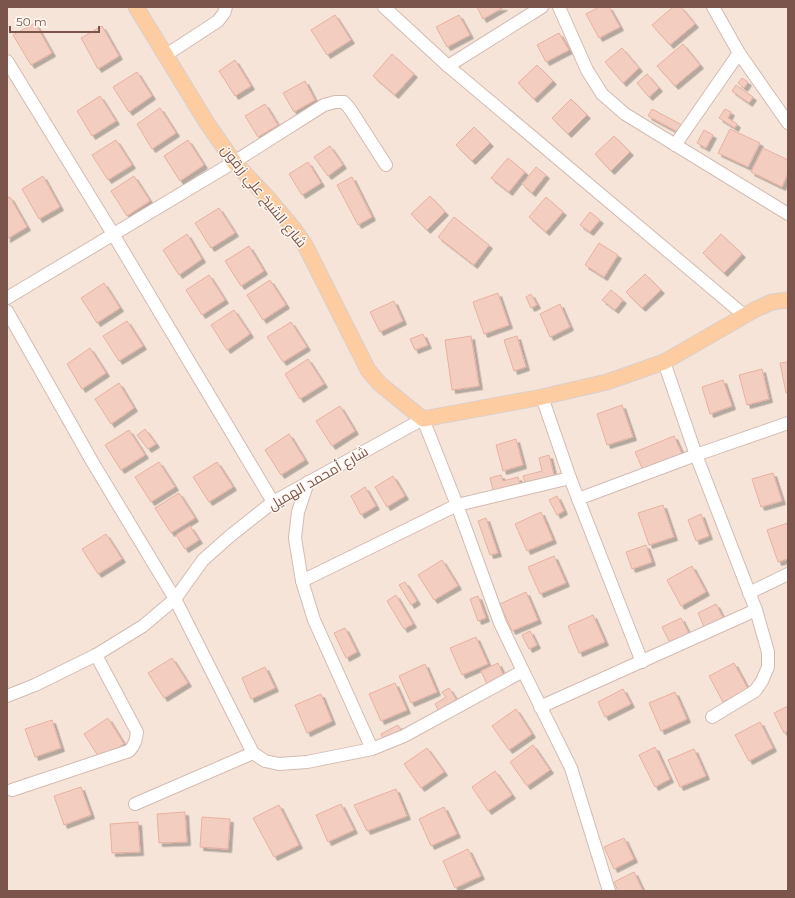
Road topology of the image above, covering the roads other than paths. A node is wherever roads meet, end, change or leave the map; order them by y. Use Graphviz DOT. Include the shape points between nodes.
graph roads {
  1 [pos="136,7"];
  2 [pos="226,7"];
  3 [pos="384,7"];
  4 [pos="542,7"];
  5 [pos="559,7"];
  6 [pos="713,7"];
  7 [pos="739,53"];
  8 [pos="166,55"];
  9 [pos="7,61"];
  10 [pos="448,66"];
  11 [pos="788,123"];
  12 [pos="675,145"];
  13 [pos="234,162"];
  14 [pos="386,165"];
  15 [pos="788,214"];
  16 [pos="113,234"];
  17 [pos="7,298"];
  18 [pos="788,300"];
  19 [pos="7,311"];
  20 [pos="745,316"];
  21 [pos="664,362"];
  22 [pos="542,397"];
  23 [pos="423,419"];
  24 [pos="788,423"];
  25 [pos="696,455"];
  26 [pos="570,478"];
  27 [pos="308,482"];
  28 [pos="578,499"];
  29 [pos="273,502"];
  30 [pos="457,506"];
  31 [pos="788,574"];
  32 [pos="302,580"];
  33 [pos="749,593"];
  34 [pos="175,599"];
  35 [pos="756,610"];
  36 [pos="96,655"];
  37 [pos="642,662"];
  38 [pos="523,671"];
  39 [pos="7,696"];
  40 [pos="540,707"];
  41 [pos="712,718"];
  42 [pos="372,749"];
  43 [pos="253,753"];
  44 [pos="12,790"];
  45 [pos="135,804"];
  46 [pos="609,891"];
  1 -- 8 [label="main road, شارع الشيخ علي زرقون"];
  2 -- 8 [label="street" via="218,21"];
  3 -- 10 [label="street"];
  4 -- 10 [label="street"];
  5 -- 12 [label="street" via="587,70 602,94 625,114"];
  6 -- 7 [label="street"];
  7 -- 11 [label="street"];
  7 -- 12 [label="street"];
  8 -- 13 [label="main road, شارع الشيخ علي زرقون"];
  9 -- 16 [label="street"];
  10 -- 20 [label="street"];
  12 -- 15 [label="street"];
  13 -- 14 [label="street" via="324,105 344,102"];
  13 -- 16 [label="street"];
  13 -- 23 [label="main road, شارع الشيخ علي زرقون" via="268,198 305,245 368,370 380,384"];
  16 -- 17 [label="street"];
  16 -- 29 [label="street"];
  18 -- 20 [label="main road" via="772,302"];
  19 -- 34 [label="street" via="93,463"];
  20 -- 21 [label="main road"];
  21 -- 22 [label="main road" via="607,382"];
  21 -- 25 [label="street"];
  22 -- 23 [label="main road"];
  22 -- 26 [label="street"];
  23 -- 27 [label="street, شارع أمحمد الهميل"];
  23 -- 30 [label="street"];
  24 -- 25 [label="street"];
  25 -- 28 [label="street"];
  25 -- 33 [label="street"];
  26 -- 28 [label="street"];
  26 -- 30 [label="street"];
  27 -- 29 [label="street, شارع أمحمد الهميل"];
  27 -- 32 [label="street" via="298,512 295,538"];
  28 -- 37 [label="street"];
  29 -- 34 [label="street, شارع أمحمد الهميل" via="203,560"];
  30 -- 32 [label="street"];
  30 -- 38 [label="street" via="500,623"];
  31 -- 33 [label="street"];
  32 -- 42 [label="street" via="314,620"];
  33 -- 35 [label="street"];
  34 -- 36 [label="street, شارع أمحمد الهميل" via="143,626"];
  34 -- 43 [label="street"];
  35 -- 37 [label="street"];
  35 -- 41 [label="street" via="768,652 768,667 754,691"];
  36 -- 39 [label="street, شارع أمحمد الهميل"];
  36 -- 44 [label="street" via="137,732 133,746 129,751"];
  37 -- 40 [label="street"];
  38 -- 40 [label="street"];
  38 -- 42 [label="street" via="404,736"];
  40 -- 46 [label="street" via="571,768"];
  42 -- 43 [label="street" via="307,762 279,764 265,761"];
  43 -- 45 [label="street"];
}
